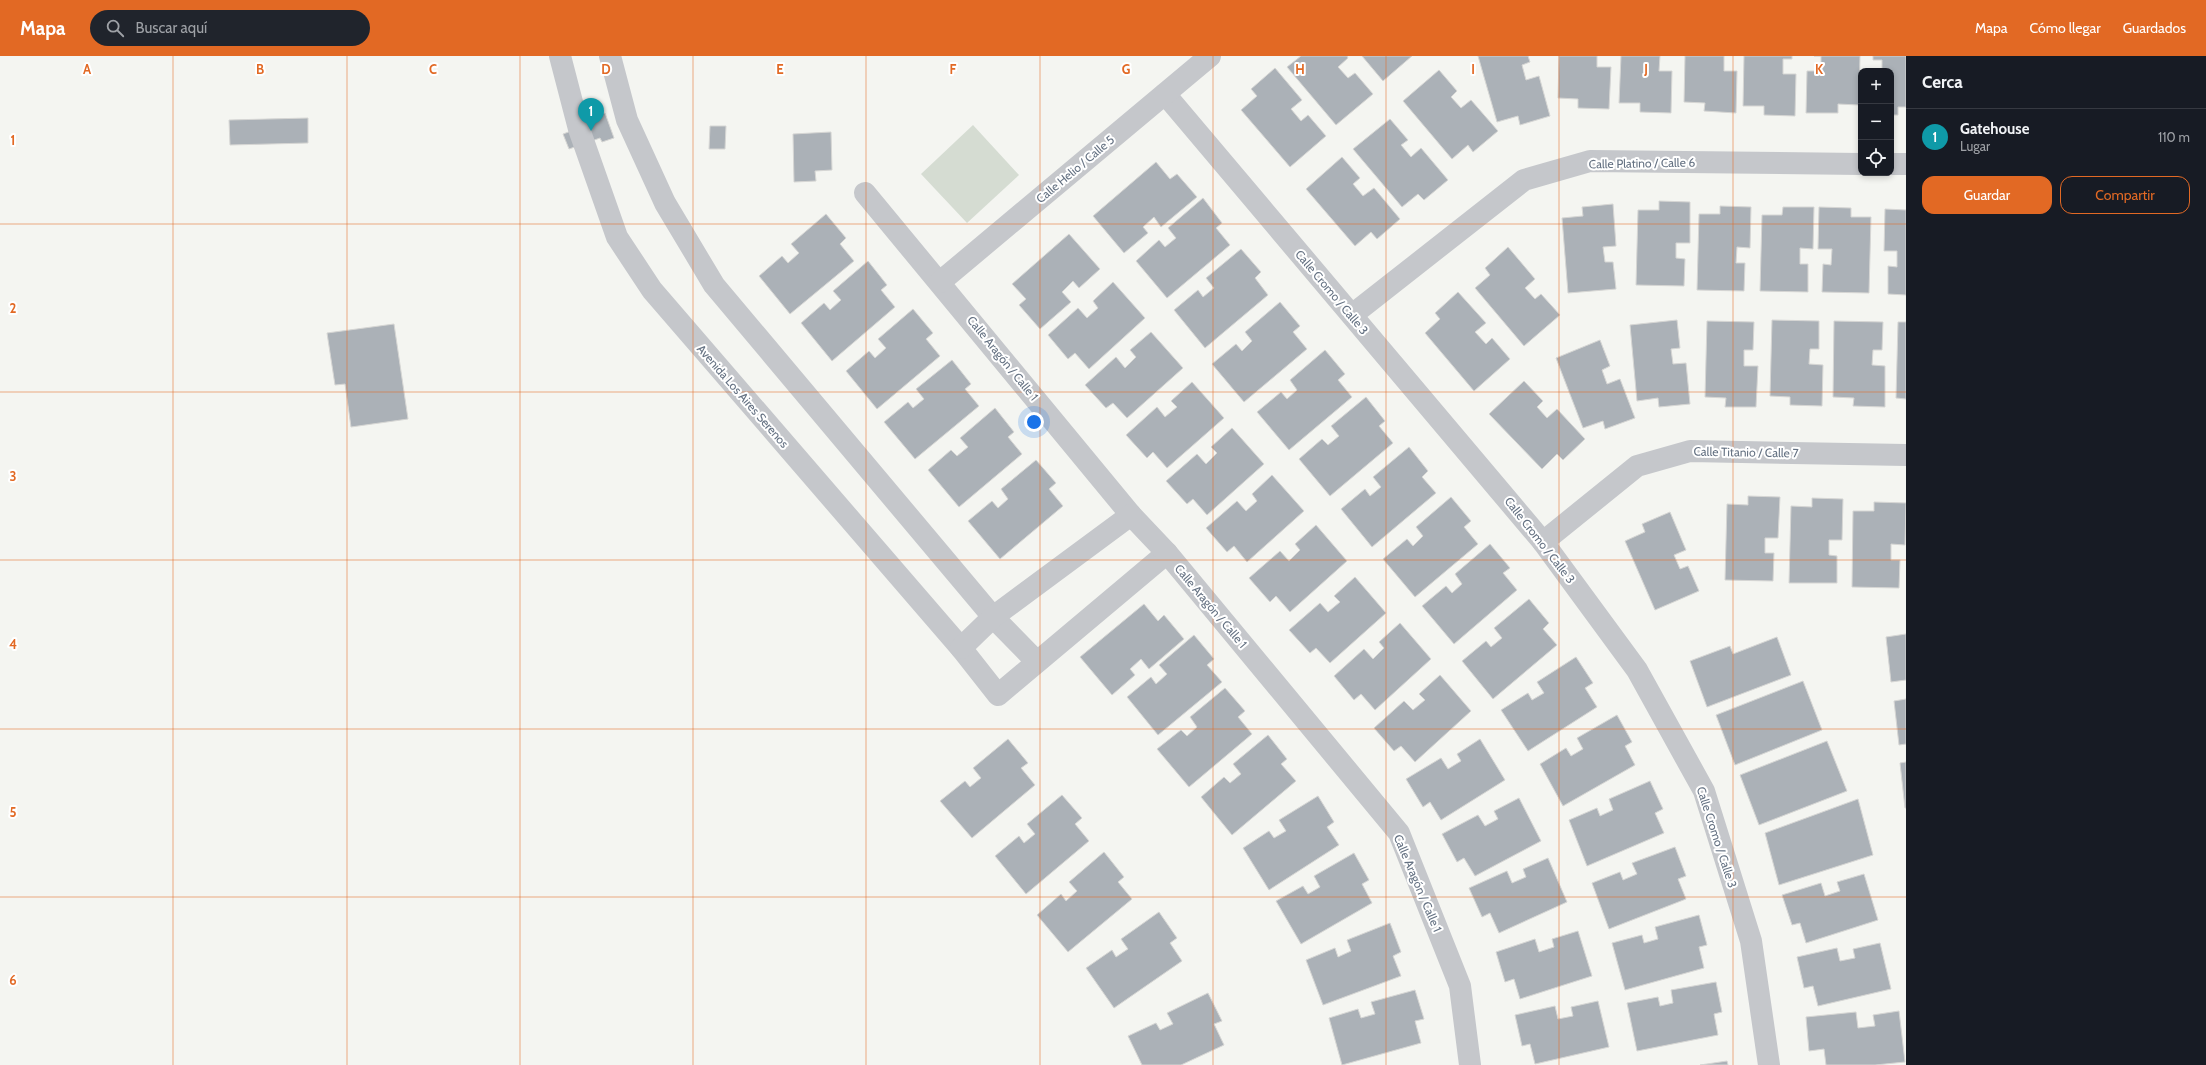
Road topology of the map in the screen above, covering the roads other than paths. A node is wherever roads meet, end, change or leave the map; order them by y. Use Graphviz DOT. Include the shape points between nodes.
graph roads {
  1 [pos="560,56"];
  2 [pos="610,56"];
  3 [pos="1210,56"];
  4 [pos="1165,94"];
  5 [pos="1858,164"];
  6 [pos="1894,164"];
  7 [pos="1906,164"];
  8 [pos="865,193"];
  9 [pos="940,282"];
  10 [pos="1352,315"];
  11 [pos="1906,455"];
  12 [pos="1131,515"];
  13 [pos="1543,542"];
  14 [pos="1167,553"];
  15 [pos="993,617"];
  16 [pos="961,648"];
  17 [pos="1037,662"];
  18 [pos="1470,1065"];
  19 [pos="1769,1065"];
  1 -- 16 [label="street, Avenida Los Aires Serenos" via="579,128 617,237 652,290"];
  2 -- 15 [label="street" via="627,120 665,203 714,285"];
  3 -- 4 [label="street, Calle Helio / Calle 5"];
  4 -- 9 [label="street, Calle Helio / Calle 5"];
  4 -- 10 [label="street, Calle Cromo / Calle 3"];
  5 -- 10 [label="street, Calle Platino / Calle 6" via="1590,161 1524,180"];
  6 -- 7 [label="street"];
  8 -- 9 [label="street, Calle Aragón / Calle 1"];
  9 -- 12 [label="street, Calle Aragón / Calle 1"];
  10 -- 13 [label="street, Calle Cromo / Calle 3"];
  11 -- 13 [label="street, Calle Titanio / Calle 7" via="1690,451 1637,466"];
  12 -- 14 [label="street, Calle Aragón / Calle 1"];
  12 -- 15 [label="street"];
  13 -- 19 [label="street, Calle Cromo / Calle 3" via="1638,670 1704,791 1751,941"];
  14 -- 17 [label="street"];
  14 -- 18 [label="street, Calle Aragón / Calle 1" via="1399,833 1460,986"];
  15 -- 16 [label="street"];
  15 -- 17 [label="street"];
  16 -- 17 [label="street, Avenida Los Aires Serenos" via="998,695"];
}
